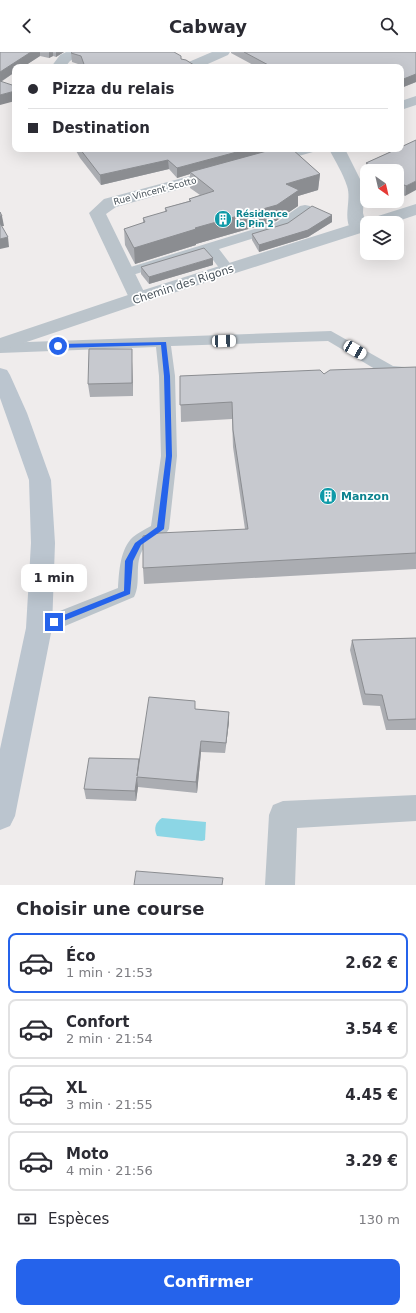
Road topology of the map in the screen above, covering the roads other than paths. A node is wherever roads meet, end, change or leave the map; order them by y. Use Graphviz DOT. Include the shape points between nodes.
graph roads {
  1 [pos="77,52"];
  2 [pos="223,52"];
  3 [pos="59,64"];
  4 [pos="207,64"];
  5 [pos="416,100"];
  6 [pos="404,105"];
  7 [pos="296,152"];
  8 [pos="339,152"];
  9 [pos="305,209"];
  10 [pos="416,209"];
  11 [pos="396,216"];
  12 [pos="360,223"];
  13 [pos="360,228"];
  14 [pos="210,247"];
  15 [pos="228,270"];
  16 [pos="126,273"];
  17 [pos="138,298"];
  18 [pos="164,343"];
  19 [pos="0,345"];
  20 [pos="0,348"];
  21 [pos="416,373"];
  22 [pos="0,375"];
  23 [pos="39,628"];
  24 [pos="24,696"];
  25 [pos="0,770"];
  26 [pos="416,808"];
  27 [pos="0,816"];
  28 [pos="280,885"];
  1 -- 3 [label="street"];
  2 -- 4 [label="street"];
  5 -- 6 [label="street"];
  7 -- 16 [label="street, Rue Vincent Scotto" via="110,203 97,213"];
  8 -- 12 [label="street" via="356,187 355,213"];
  9 -- 14 [label="lane" via="282,225"];
  10 -- 11 [label="street"];
  13 -- 15 [label="street, Chemin des Rigons"];
  14 -- 15 [label="lane"];
  14 -- 16 [label="lane"];
  15 -- 17 [label="street, Chemin des Rigons"];
  16 -- 17 [label="street, Rue Vincent Scotto"];
  17 -- 19 [label="street, Chemin des Rigons"];
  18 -- 20 [label="lane"];
  18 -- 21 [label="lane" via="331,336 390,371"];
  18 -- 23 [label="lane" via="169,456 160,529 138,543 129,561 127,592"];
  22 -- 23 [label="main road" via="18,413 40,480 43,543"];
  23 -- 24 [label="main road"];
  24 -- 25 [label="main road"];
  24 -- 27 [label="main road"];
  26 -- 28 [label="street" via="283,815"];
}
